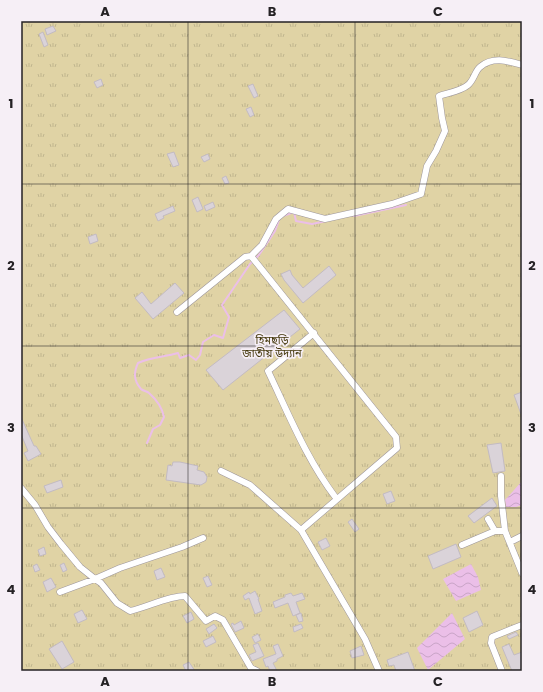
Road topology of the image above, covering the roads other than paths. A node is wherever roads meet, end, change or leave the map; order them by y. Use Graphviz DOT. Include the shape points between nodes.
graph roads {
  1 [pos="522,66"];
  2 [pos="251,256"];
  3 [pos="177,312"];
  4 [pos="314,333"];
  5 [pos="221,472"];
  6 [pos="501,476"];
  7 [pos="21,488"];
  8 [pos="336,498"];
  9 [pos="488,519"];
  10 [pos="301,530"];
  11 [pos="495,531"];
  12 [pos="505,531"];
  13 [pos="522,536"];
  14 [pos="203,538"];
  15 [pos="510,542"];
  16 [pos="462,545"];
  17 [pos="522,573"];
  18 [pos="96,579"];
  19 [pos="60,592"];
  20 [pos="522,625"];
  21 [pos="257,671"];
  22 [pos="378,671"];
  23 [pos="502,671"];
  1 -- 2 [label="street" via="503,60 489,62 480,67 473,80 466,86 439,96 445,131 427,166 420,194 392,204 324,219 288,209 276,219 262,245"];
  2 -- 3 [label="street" via="245,258"];
  2 -- 4 [label="street"];
  4 -- 8 [label="street" via="268,371 310,459"];
  4 -- 8 [label="street" via="396,437 397,448"];
  5 -- 10 [label="street" via="250,485"];
  6 -- 12 [label="street"];
  7 -- 18 [label="street" via="80,568"];
  8 -- 10 [label="street"];
  9 -- 11 [label="street"];
  10 -- 22 [label="street" via="365,639"];
  11 -- 12 [label="street"];
  11 -- 16 [label="street"];
  12 -- 15 [label="street"];
  13 -- 15 [label="street"];
  14 -- 18 [label="street"];
  15 -- 17 [label="street"];
  18 -- 19 [label="street"];
  18 -- 21 [label="street" via="117,603 130,612 176,596 186,596 206,621 215,616 223,620 251,668"];
  20 -- 23 [label="street" via="492,637 491,643"];
}
